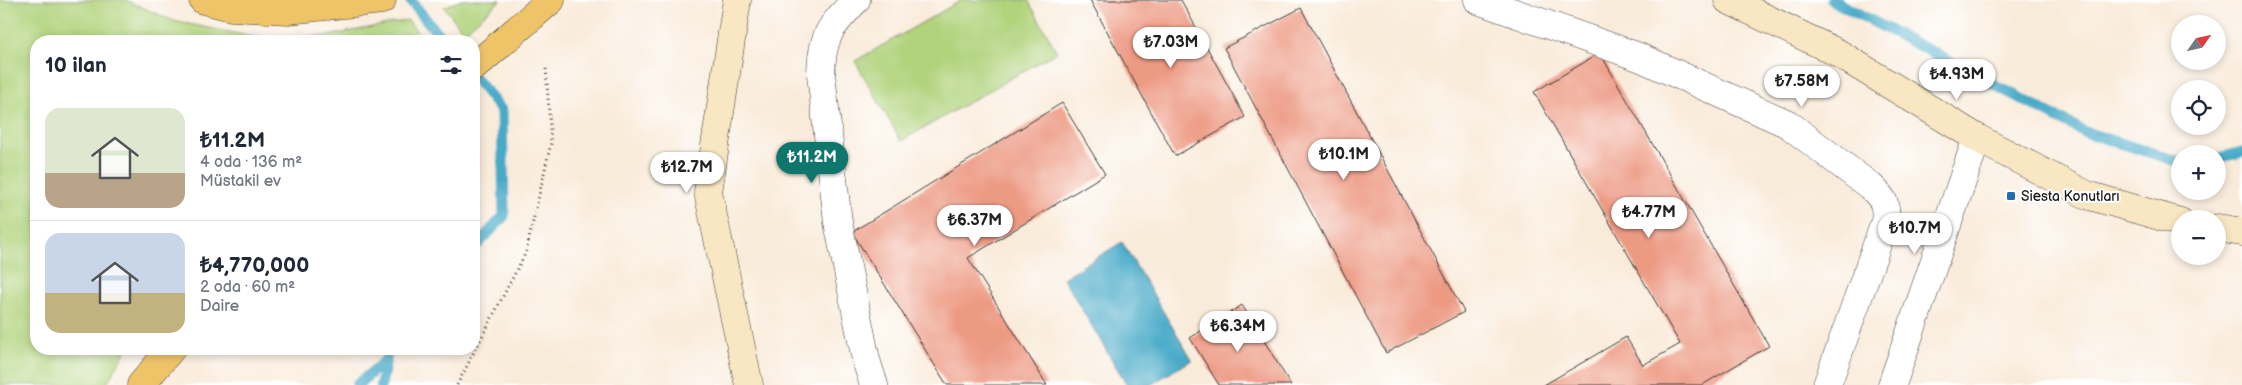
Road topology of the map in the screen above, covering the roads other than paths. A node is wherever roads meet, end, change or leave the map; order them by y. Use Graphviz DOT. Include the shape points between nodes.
graph roads {
  1 [pos="203,0"];
  2 [pos="382,0"];
  3 [pos="551,0"];
  4 [pos="737,0"];
  5 [pos="856,0"];
  6 [pos="1478,0"];
  7 [pos="1728,0"];
  8 [pos="480,62"];
  9 [pos="1977,138"];
  10 [pos="2171,219"];
  11 [pos="2226,229"];
  12 [pos="2242,232"];
  13 [pos="166,355"];
  14 [pos="141,385"];
  15 [pos="749,385"];
  16 [pos="874,385"];
  17 [pos="1828,385"];
  18 [pos="1892,385"];
  1 -- 2 [label="highway" via="231,7 288,10"];
  3 -- 8 [label="highway"];
  4 -- 15 [label="street" via="708,192"];
  5 -- 16 [label="street" via="826,37 821,52 821,74 838,222"];
  6 -- 17 [label="street" via="1639,57 1788,124 1880,195 1887,207 1884,222"];
  7 -- 9 [label="street" via="1836,52"];
  9 -- 10 [label="street" via="2087,195"];
  9 -- 18 [label="street"];
  11 -- 12 [label="street"];
  13 -- 14 [label="highway"];
}
